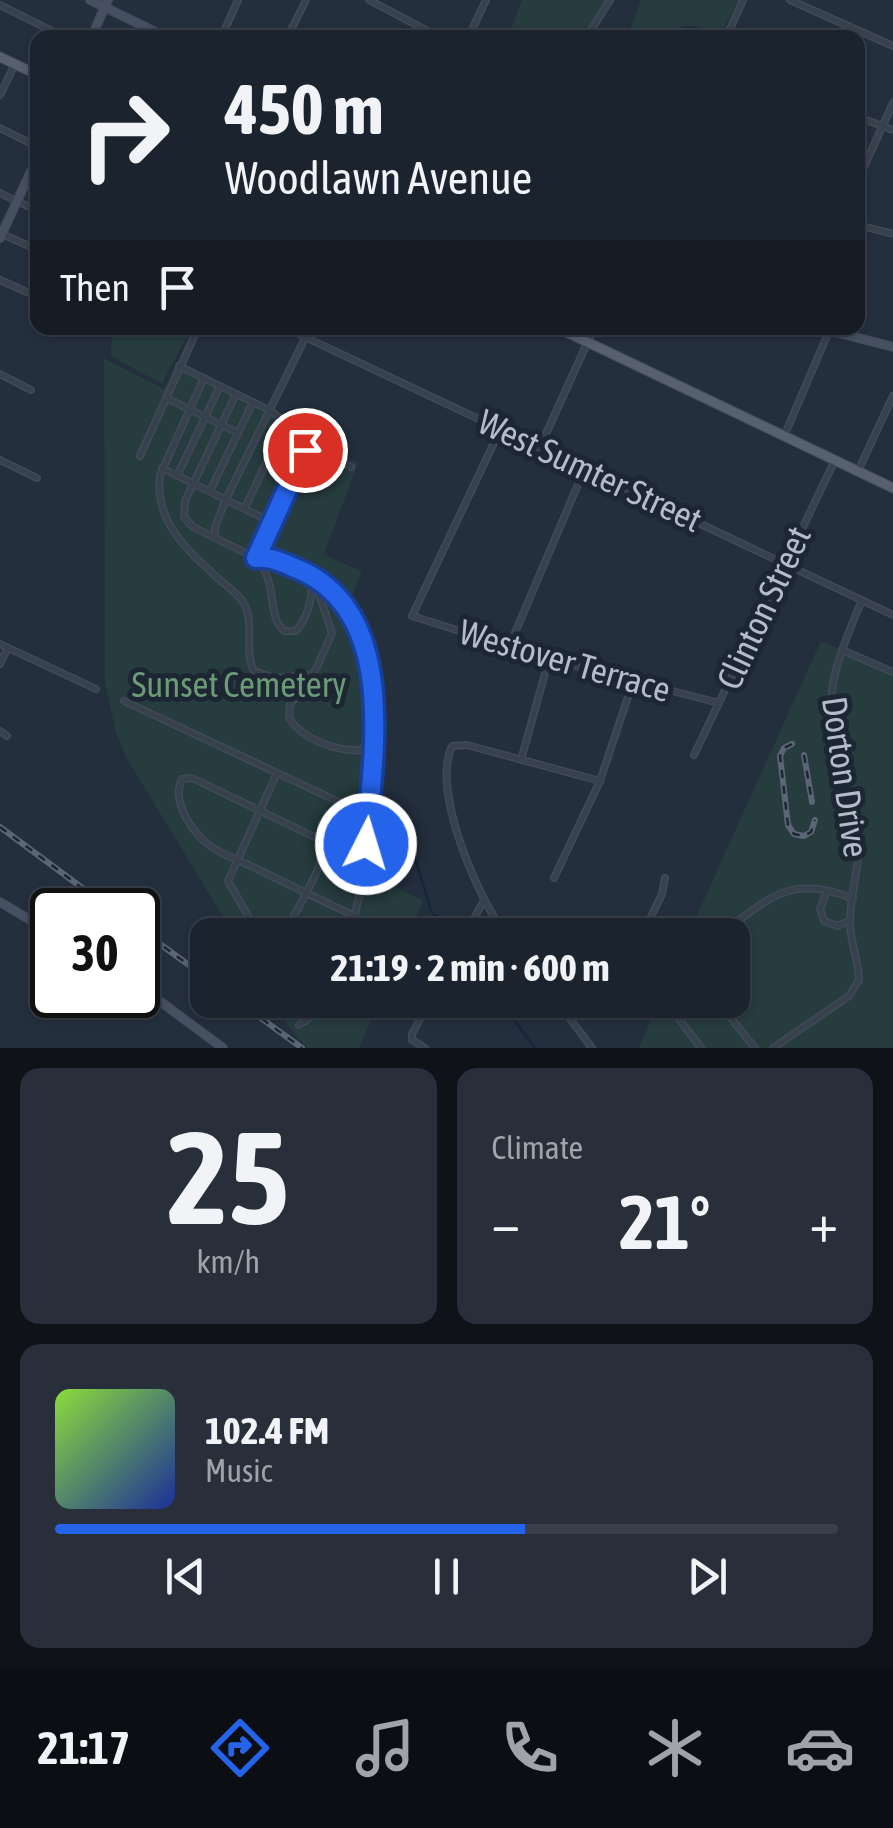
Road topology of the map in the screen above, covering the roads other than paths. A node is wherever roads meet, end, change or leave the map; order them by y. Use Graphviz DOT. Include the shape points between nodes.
graph roads {
  1 [pos="90,0"];
  2 [pos="238,0"];
  3 [pos="306,0"];
  4 [pos="369,0"];
  5 [pos="486,0"];
  6 [pos="610,0"];
  7 [pos="743,0"];
  8 [pos="790,0"];
  9 [pos="106,4"];
  10 [pos="0,5"];
  11 [pos="50,30"];
  12 [pos="95,30"];
  13 [pos="152,30"];
  14 [pos="225,30"];
  15 [pos="292,30"];
  16 [pos="426,30"];
  17 [pos="472,30"];
  18 [pos="591,30"];
  19 [pos="730,30"];
  20 [pos="857,30"];
  21 [pos="865,33"];
  22 [pos="893,46"];
  23 [pos="0,57"];
  24 [pos="15,64"];
  25 [pos="30,71"];
  26 [pos="0,94"];
  27 [pos="893,103"];
  28 [pos="865,120"];
  29 [pos="883,126"];
  30 [pos="0,128"];
  31 [pos="893,130"];
  32 [pos="30,142"];
  33 [pos="865,165"];
  34 [pos="30,173"];
  35 [pos="0,193"];
  36 [pos="17,201"];
  37 [pos="30,207"];
  38 [pos="865,227"];
  39 [pos="893,234"];
  40 [pos="1,236"];
  41 [pos="30,247"];
  42 [pos="0,280"];
  43 [pos="30,293"];
  44 [pos="195,335"];
  45 [pos="301,335"];
  46 [pos="573,335"];
  47 [pos="591,335"];
  48 [pos="827,335"];
  49 [pos="845,335"];
  50 [pos="305,337"];
  51 [pos="588,342"];
  52 [pos="893,347"];
  53 [pos="180,366"];
  54 [pos="0,374"];
  55 [pos="204,378"];
  56 [pos="220,386"];
  57 [pos="31,390"];
  58 [pos="236,394"];
  59 [pos="893,396"];
  60 [pos="166,398"];
  61 [pos="253,402"];
  62 [pos="189,410"];
  63 [pos="269,410"];
  64 [pos="206,418"];
  65 [pos="286,420"];
  66 [pos="222,425"];
  67 [pos="501,428"];
  68 [pos="238,434"];
  69 [pos="784,436"];
  70 [pos="307,444"];
  71 [pos="540,447"];
  72 [pos="140,456"];
  73 [pos="0,460"];
  74 [pos="834,460"];
  75 [pos="350,466"];
  76 [pos="162,468"];
  77 [pos="585,468"];
  78 [pos="858,471"];
  79 [pos="178,476"];
  80 [pos="37,478"];
  81 [pos="194,484"];
  82 [pos="893,488"];
  83 [pos="210,492"];
  84 [pos="226,499"];
  85 [pos="244,509"];
  86 [pos="271,522"];
  87 [pos="215,538"];
  88 [pos="256,558"];
  89 [pos="785,564"];
  90 [pos="310,575"];
  91 [pos="313,588"];
  92 [pos="862,600"];
  93 [pos="893,615"];
  94 [pos="0,644"];
  95 [pos="8,648"];
  96 [pos="509,648"];
  97 [pos="842,650"];
  98 [pos="550,659"];
  99 [pos="0,664"];
  100 [pos="893,672"];
  101 [pos="310,675"];
  102 [pos="633,682"];
  103 [pos="96,689"];
  104 [pos="124,701"];
  105 [pos="719,703"];
  106 [pos="372,730"];
  107 [pos="0,731"];
  108 [pos="7,736"];
  109 [pos="694,756"];
  110 [pos="521,760"];
  111 [pos="277,773"];
  112 [pos="600,782"];
  113 [pos="260,810"];
  114 [pos="368,816"];
  115 [pos="237,860"];
  116 [pos="554,878"];
  117 [pos="665,878"];
  118 [pos="828,891"];
  119 [pos="304,892"];
  120 [pos="852,898"];
  121 [pos="0,902"];
  122 [pos="483,902"];
  123 [pos="355,916"];
  124 [pos="249,918"];
  125 [pos="292,918"];
  126 [pos="474,918"];
  127 [pos="494,918"];
  128 [pos="650,918"];
  129 [pos="744,918"];
  130 [pos="30,920"];
  131 [pos="850,920"];
  132 [pos="160,1001"];
  133 [pos="420,1018"];
  134 [pos="569,1018"];
  135 [pos="679,1018"];
  136 [pos="731,1018"];
  137 [pos="224,1048"];
  138 [pos="425,1048"];
  139 [pos="592,1048"];
  140 [pos="700,1048"];
  141 [pos="755,1048"];
  142 [pos="773,1048"];
  1 -- 9 [label="street"];
  2 -- 14 [label="street"];
  3 -- 15 [label="street"];
  4 -- 16 [label="street"];
  5 -- 17 [label="street"];
  6 -- 18 [label="street"];
  7 -- 19 [label="street"];
  8 -- 20 [label="street"];
  9 -- 12 [label="street"];
  9 -- 13 [label="street"];
  10 -- 11 [label="street"];
  21 -- 22 [label="street"];
  23 -- 24 [label="main road"];
  24 -- 25 [label="main road"];
  24 -- 26 [label="street"];
  27 -- 29 [label="street"];
  28 -- 29 [label="street"];
  29 -- 31 [label="street"];
  29 -- 33 [label="street"];
  30 -- 32 [label="street"];
  34 -- 36 [label="street"];
  35 -- 36 [label="street"];
  36 -- 37 [label="street"];
  36 -- 40 [label="street"];
  38 -- 39 [label="street"];
  40 -- 41 [label="street"];
  42 -- 43 [label="street"];
  44 -- 53 [label="street"];
  45 -- 50 [label="street, West Sumter Street"];
  46 -- 51 [label="main road"];
  47 -- 51 [label="street"];
  48 -- 69 [label="street"];
  49 -- 52 [label="street"];
  50 -- 63 [label="street"];
  50 -- 67 [label="street, West Sumter Street"];
  51 -- 69 [label="main road"];
  51 -- 71 [label="street"];
  53 -- 55 [label="street"];
  53 -- 60 [label="street"];
  54 -- 57 [label="street"];
  55 -- 56 [label="street"];
  55 -- 62 [label="street"];
  56 -- 58 [label="street"];
  56 -- 64 [label="street"];
  58 -- 61 [label="street"];
  58 -- 66 [label="street"];
  59 -- 78 [label="street"];
  60 -- 62 [label="street"];
  60 -- 72 [label="street"];
  61 -- 63 [label="street"];
  61 -- 68 [label="street"];
  62 -- 64 [label="street"];
  62 -- 76 [label="street"];
  63 -- 65 [label="street"];
  63 -- 84 [label="street"];
  64 -- 66 [label="street"];
  64 -- 79 [label="street"];
  65 -- 70 [label="street"];
  65 -- 85 [label="street"];
  66 -- 68 [label="street"];
  66 -- 81 [label="street"];
  67 -- 71 [label="street, West Sumter Street"];
  67 -- 96 [label="street, Westover Terrace" via="412,616"];
  68 -- 83 [label="street"];
  69 -- 74 [label="main road"];
  70 -- 75 [label="street"];
  70 -- 86 [label="street"];
  71 -- 77 [label="street, West Sumter Street"];
  73 -- 80 [label="street"];
  74 -- 78 [label="main road"];
  74 -- 89 [label="street, Clinton Street"];
  76 -- 79 [label="street"];
  76 -- 101 [label="street" via="159,492 170,528 247,610 254,671 275,678"];
  77 -- 89 [label="street, West Sumter Street"];
  77 -- 96 [label="street"];
  78 -- 82 [label="main road"];
  79 -- 81 [label="street"];
  81 -- 83 [label="street"];
  81 -- 87 [label="street" via="183,514"];
  83 -- 84 [label="street"];
  84 -- 85 [label="street"];
  84 -- 87 [label="street"];
  85 -- 86 [label="street"];
  86 -- 88 [label="street"];
  87 -- 88 [label="street"];
  88 -- 90 [label="street"];
  88 -- 91 [label="street" via="270,581 282,629 301,626"];
  89 -- 92 [label="street, West Sumter Street"];
  89 -- 105 [label="street, Clinton Street"];
  90 -- 91 [label="street"];
  90 -- 106 [label="street" via="333,590 357,626 370,666"];
  91 -- 101 [label="street" via="332,633"];
  92 -- 93 [label="street, West Sumter Street"];
  92 -- 97 [label="street, Dorton Drive"];
  94 -- 95 [label="street"];
  95 -- 99 [label="street"];
  95 -- 103 [label="street"];
  96 -- 98 [label="street, Westover Terrace"];
  97 -- 100 [label="street"];
  97 -- 120 [label="street, Dorton Drive" via="830,701 858,818 861,845"];
  98 -- 102 [label="street, Westover Terrace"];
  98 -- 110 [label="street"];
  101 -- 106 [label="street" via="288,708 294,726 348,750 364,748"];
  102 -- 105 [label="street, Westover Terrace"];
  102 -- 112 [label="street"];
  104 -- 111 [label="street"];
  105 -- 109 [label="street, Clinton Street"];
  106 -- 114 [label="street"];
  107 -- 108 [label="street"];
  110 -- 112 [label="street"];
  110 -- 122 [label="street" via="455,744 448,758 446,786"];
  111 -- 113 [label="street"];
  111 -- 114 [label="street"];
  112 -- 116 [label="street"];
  113 -- 115 [label="street"];
  113 -- 115 [label="street" via="186,777 179,784 179,801 204,841"];
  113 -- 119 [label="street" via="325,842"];
  114 -- 123 [label="street"];
  115 -- 119 [label="street"];
  115 -- 124 [label="street" via="228,884"];
  117 -- 128 [label="street"];
  118 -- 120 [label="street, Dorton Drive"];
  118 -- 129 [label="street, Dorton Drive" via="790,888"];
  118 -- 131 [label="street, Dorton Drive" via="822,918 834,926"];
  119 -- 123 [label="street"];
  119 -- 125 [label="street"];
  120 -- 131 [label="street, Dorton Drive"];
  121 -- 130 [label="street"];
  122 -- 126 [label="street"];
  122 -- 127 [label="street"];
  131 -- 142 [label="street, Dorton Drive" via="856,988"];
  132 -- 137 [label="street"];
  133 -- 138 [label="street" via="412,1040"];
  134 -- 139 [label="street"];
  135 -- 140 [label="street"];
  136 -- 141 [label="street"];
}
